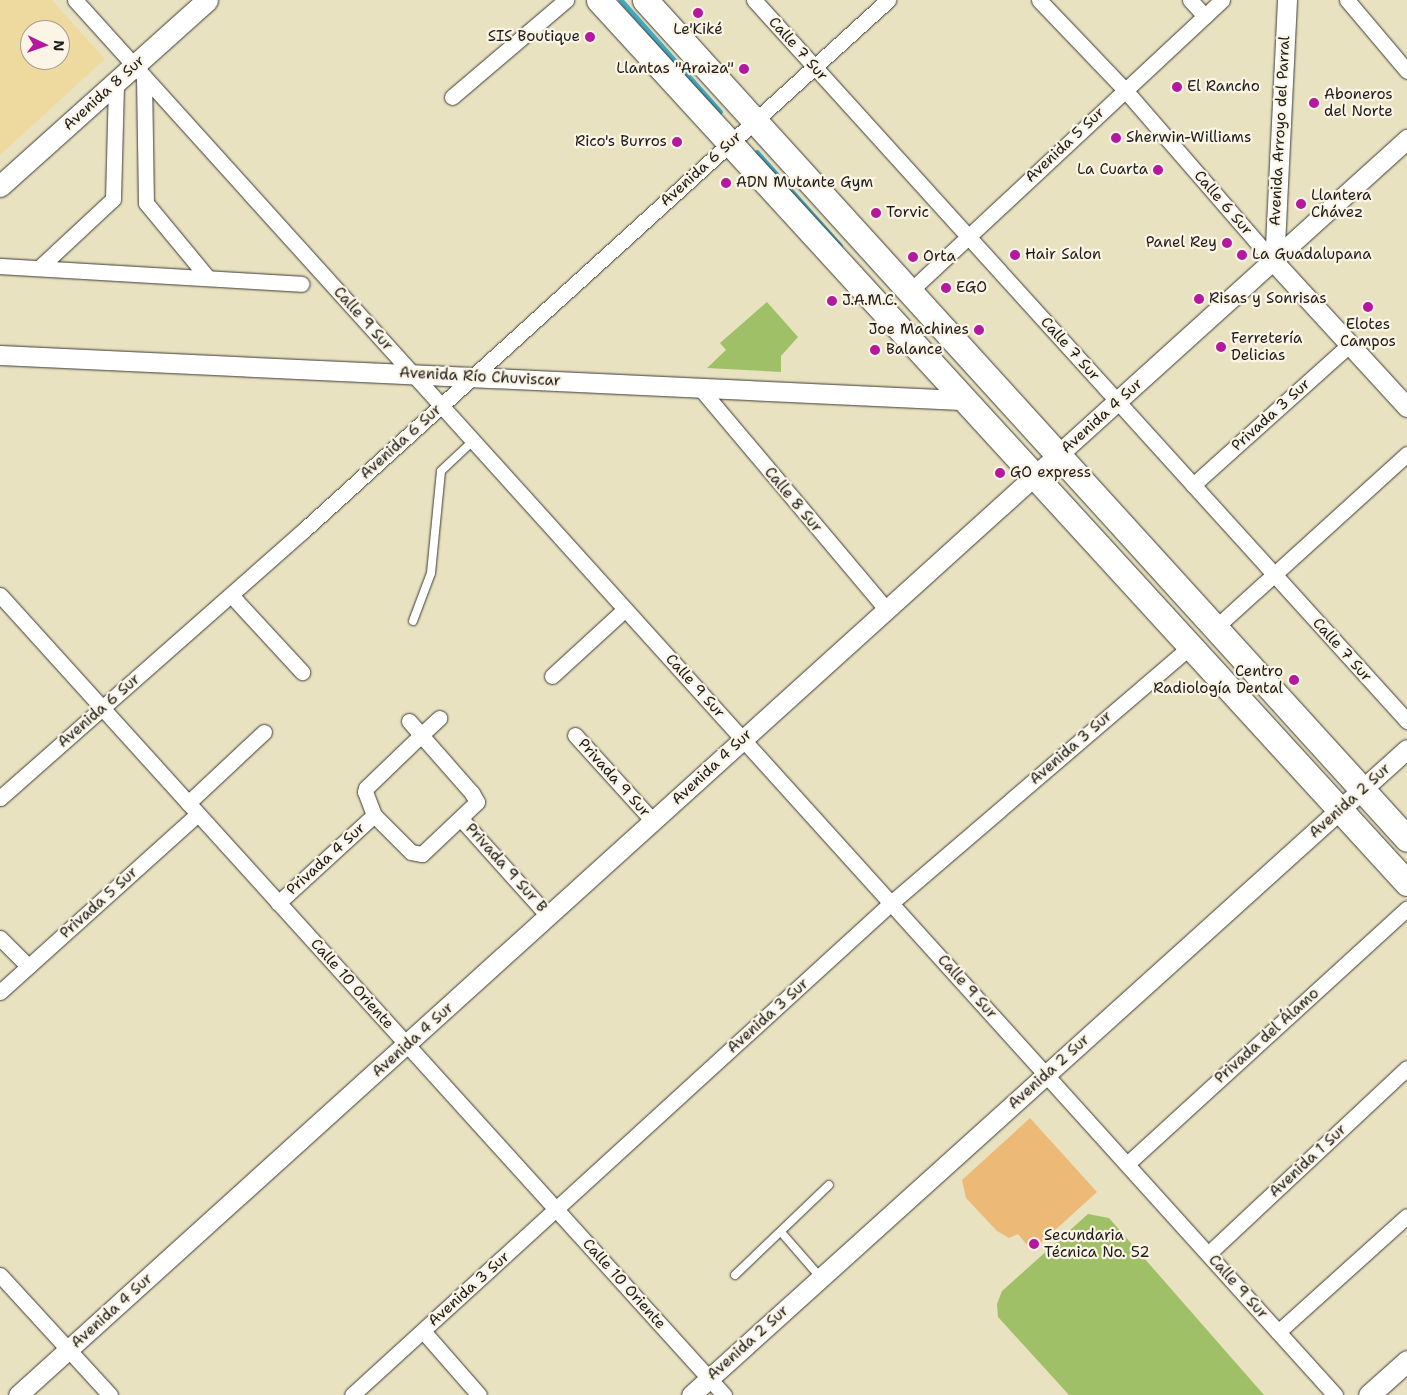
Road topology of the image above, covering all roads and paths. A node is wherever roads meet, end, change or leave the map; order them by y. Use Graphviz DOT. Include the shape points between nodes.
graph roads {
  1 [pos="75,0"];
  2 [pos="207,0"];
  3 [pos="566,0"];
  4 [pos="599,0"];
  5 [pos="645,0"];
  6 [pos="754,0"];
  7 [pos="888,0"];
  8 [pos="1039,0"];
  9 [pos="1190,0"];
  10 [pos="1222,0"];
  11 [pos="1287,0"];
  12 [pos="1347,0"];
  13 [pos="1205,16"];
  14 [pos="815,67"];
  15 [pos="139,71"];
  16 [pos="1407,71"];
  17 [pos="116,82"];
  18 [pos="1124,90"];
  19 [pos="452,97"];
  20 [pos="755,120"];
  21 [pos="1407,139"];
  22 [pos="728,145"];
  23 [pos="0,186"];
  24 [pos="968,236"];
  25 [pos="1274,262"];
  26 [pos="0,266"];
  27 [pos="39,268"];
  28 [pos="208,278"];
  29 [pos="301,284"];
  30 [pos="909,292"];
  31 [pos="1350,344"];
  32 [pos="0,355"];
  33 [pos="413,374"];
  34 [pos="472,377"];
  35 [pos="700,388"];
  36 [pos="961,400"];
  37 [pos="1117,401"];
  38 [pos="441,405"];
  39 [pos="1407,406"];
  40 [pos="1023,417"];
  41 [pos="473,441"];
  42 [pos="1407,454"];
  43 [pos="1057,456"];
  44 [pos="1033,479"];
  45 [pos="1193,485"];
  46 [pos="1274,574"];
  47 [pos="0,595"];
  48 [pos="231,595"];
  49 [pos="625,609"];
  50 [pos="887,610"];
  51 [pos="413,621"];
  52 [pos="1215,628"];
  53 [pos="1190,646"];
  54 [pos="302,672"];
  55 [pos="552,676"];
  56 [pos="103,709"];
  57 [pos="439,718"];
  58 [pos="409,721"];
  59 [pos="1407,721"];
  60 [pos="264,732"];
  61 [pos="421,735"];
  62 [pos="575,735"];
  63 [pos="742,738"];
  64 [pos="1407,749"];
  65 [pos="1362,790"];
  66 [pos="0,798"];
  67 [pos="188,803"];
  68 [pos="1338,812"];
  69 [pos="198,814"];
  70 [pos="374,815"];
  71 [pos="462,820"];
  72 [pos="652,821"];
  73 [pos="1407,839"];
  74 [pos="1407,883"];
  75 [pos="278,903"];
  76 [pos="892,903"];
  77 [pos="1407,908"];
  78 [pos="549,917"];
  79 [pos="0,938"];
  80 [pos="28,966"];
  81 [pos="0,992"];
  82 [pos="408,1046"];
  83 [pos="1407,1068"];
  84 [pos="1046,1075"];
  85 [pos="1127,1164"];
  86 [pos="829,1185"];
  87 [pos="556,1209"];
  88 [pos="1407,1216"];
  89 [pos="781,1232"];
  90 [pos="1208,1254"];
  91 [pos="0,1275"];
  92 [pos="735,1275"];
  93 [pos="821,1278"];
  94 [pos="423,1331"];
  95 [pos="1278,1332"];
  96 [pos="68,1350"];
  97 [pos="1407,1361"];
  98 [pos="709,1378"];
  99 [pos="18,1395"];
  100 [pos="110,1395"];
  101 [pos="352,1395"];
  102 [pos="479,1395"];
  103 [pos="691,1395"];
  104 [pos="724,1395"];
  105 [pos="1336,1395"];
  106 [pos="1369,1395"];
  1 -- 15 [label="street, Calle 9 Sur"];
  2 -- 15 [label="main road, Avenida 8 Sur"];
  3 -- 19 [label="street"];
  4 -- 22 [label="main road"];
  5 -- 20 [label="main road"];
  6 -- 14 [label="street, Calle 7 Sur"];
  7 -- 14 [label="street, Avenida 6 Sur"];
  8 -- 18 [label="street, Calle 6 Sur"];
  9 -- 13 [label="street"];
  10 -- 13 [label="street, Avenida 5 Sur"];
  11 -- 25 [label="street, Avenida Arroyo del Parral"];
  12 -- 16 [label="street"];
  13 -- 18 [label="street, Avenida 5 Sur"];
  14 -- 20 [label="street, Avenida 6 Sur"];
  14 -- 24 [label="street, Calle 7 Sur"];
  15 -- 17 [label="main road, Avenida 8 Sur"];
  15 -- 28 [label="street" via="146,203"];
  15 -- 33 [label="street, Calle 9 Sur"];
  17 -- 23 [label="main road, Avenida 8 Sur"];
  17 -- 27 [label="street" via="113,199"];
  18 -- 24 [label="street, Avenida 5 Sur"];
  18 -- 25 [label="street, Calle 6 Sur"];
  20 -- 22 [label="street, Avenida 6 Sur"];
  20 -- 30 [label="main road"];
  21 -- 25 [label="street, Avenida 4 Sur"];
  22 -- 34 [label="street, Avenida 6 Sur"];
  22 -- 36 [label="main road"];
  24 -- 30 [label="street, Avenida 5 Sur"];
  24 -- 37 [label="street, Calle 7 Sur"];
  25 -- 31 [label="street, Calle 6 Sur"];
  25 -- 37 [label="street, Avenida 4 Sur"];
  26 -- 27 [label="street"];
  27 -- 28 [label="street"];
  28 -- 29 [label="street"];
  30 -- 40 [label="main road"];
  31 -- 39 [label="street, Calle 6 Sur"];
  31 -- 45 [label="street, Privada 3 Sur"];
  32 -- 33 [label="street, Avenida Río Chuviscar"];
  33 -- 34 [label="street, Avenida Río Chuviscar"];
  33 -- 38 [label="street, Calle 9 Sur"];
  34 -- 35 [label="street, Avenida Río Chuviscar"];
  34 -- 38 [label="street, Avenida 6 Sur"];
  35 -- 36 [label="street, Avenida Río Chuviscar"];
  35 -- 50 [label="street, Calle 8 Sur"];
  36 -- 40 [label="main road"];
  36 -- 44 [label="main road"];
  37 -- 43 [label="street, Avenida 4 Sur"];
  37 -- 45 [label="street, Calle 7 Sur"];
  38 -- 41 [label="street, Calle 9 Sur"];
  38 -- 48 [label="street, Avenida 6 Sur"];
  40 -- 43 [label="main road"];
  41 -- 49 [label="street, Calle 9 Sur"];
  41 -- 51 [label="lane" via="441,471 432,573"];
  42 -- 46 [label="street"];
  43 -- 44 [label="street, Avenida 4 Sur"];
  43 -- 52 [label="main road"];
  44 -- 50 [label="street, Avenida 4 Sur"];
  44 -- 53 [label="main road"];
  45 -- 46 [label="street, Calle 7 Sur"];
  46 -- 52 [label="street"];
  46 -- 59 [label="street, Calle 7 Sur"];
  47 -- 56 [label="street, Calle 10 Oriente"];
  48 -- 54 [label="street"];
  48 -- 56 [label="street, Avenida 6 Sur"];
  49 -- 55 [label="street"];
  49 -- 63 [label="street, Calle 9 Sur"];
  50 -- 63 [label="street, Avenida 4 Sur"];
  52 -- 65 [label="main road"];
  53 -- 68 [label="main road"];
  53 -- 76 [label="street, Avenida 3 Sur"];
  56 -- 66 [label="street, Avenida 6 Sur"];
  56 -- 67 [label="street, Calle 10 Oriente"];
  57 -- 61 [label="street"];
  58 -- 61 [label="street"];
  60 -- 67 [label="street"];
  61 -- 70 [label="street" via="365,792"];
  61 -- 71 [label="street" via="477,802"];
  62 -- 72 [label="street, Privada 9 Sur"];
  63 -- 72 [label="street, Avenida 4 Sur"];
  63 -- 76 [label="street, Calle 9 Sur"];
  64 -- 65 [label="street, Avenida 2 Sur"];
  65 -- 68 [label="street, Avenida 2 Sur"];
  65 -- 73 [label="main road"];
  67 -- 69 [label="street, Calle 10 Oriente"];
  68 -- 74 [label="main road"];
  68 -- 84 [label="street, Avenida 2 Sur"];
  69 -- 75 [label="street, Calle 10 Oriente"];
  69 -- 80 [label="street, Privada 5 Sur"];
  70 -- 71 [label="street" via="416,854 428,852"];
  70 -- 75 [label="street, Privada 4 Sur"];
  71 -- 78 [label="street, Privada 9 Sur B"];
  72 -- 78 [label="street, Avenida 4 Sur"];
  75 -- 82 [label="street, Calle 10 Oriente"];
  76 -- 84 [label="street, Calle 9 Sur"];
  76 -- 87 [label="street, Avenida 3 Sur"];
  77 -- 85 [label="street, Privada del Álamo"];
  78 -- 82 [label="street, Avenida 4 Sur"];
  79 -- 80 [label="street"];
  80 -- 81 [label="street, Privada 5 Sur"];
  82 -- 87 [label="street, Calle 10 Oriente"];
  82 -- 96 [label="street, Avenida 4 Sur"];
  83 -- 90 [label="street, Avenida 1 Sur"];
  84 -- 85 [label="street, Calle 9 Sur"];
  84 -- 93 [label="street, Avenida 2 Sur"];
  85 -- 90 [label="street, Calle 9 Sur"];
  86 -- 89 [label="lane"];
  87 -- 94 [label="street, Avenida 3 Sur"];
  87 -- 98 [label="street, Calle 10 Oriente"];
  88 -- 95 [label="street"];
  89 -- 92 [label="lane"];
  89 -- 93 [label="lane"];
  90 -- 95 [label="street, Calle 9 Sur"];
  91 -- 96 [label="street"];
  93 -- 98 [label="street, Avenida 2 Sur"];
  94 -- 101 [label="street, Avenida 3 Sur"];
  94 -- 102 [label="street"];
  95 -- 105 [label="street, Calle 9 Sur"];
  96 -- 99 [label="street, Avenida 4 Sur"];
  96 -- 100 [label="street"];
  97 -- 106 [label="main road"];
  98 -- 103 [label="street, Avenida 2 Sur"];
  98 -- 104 [label="street, Calle 10 Oriente"];
}
